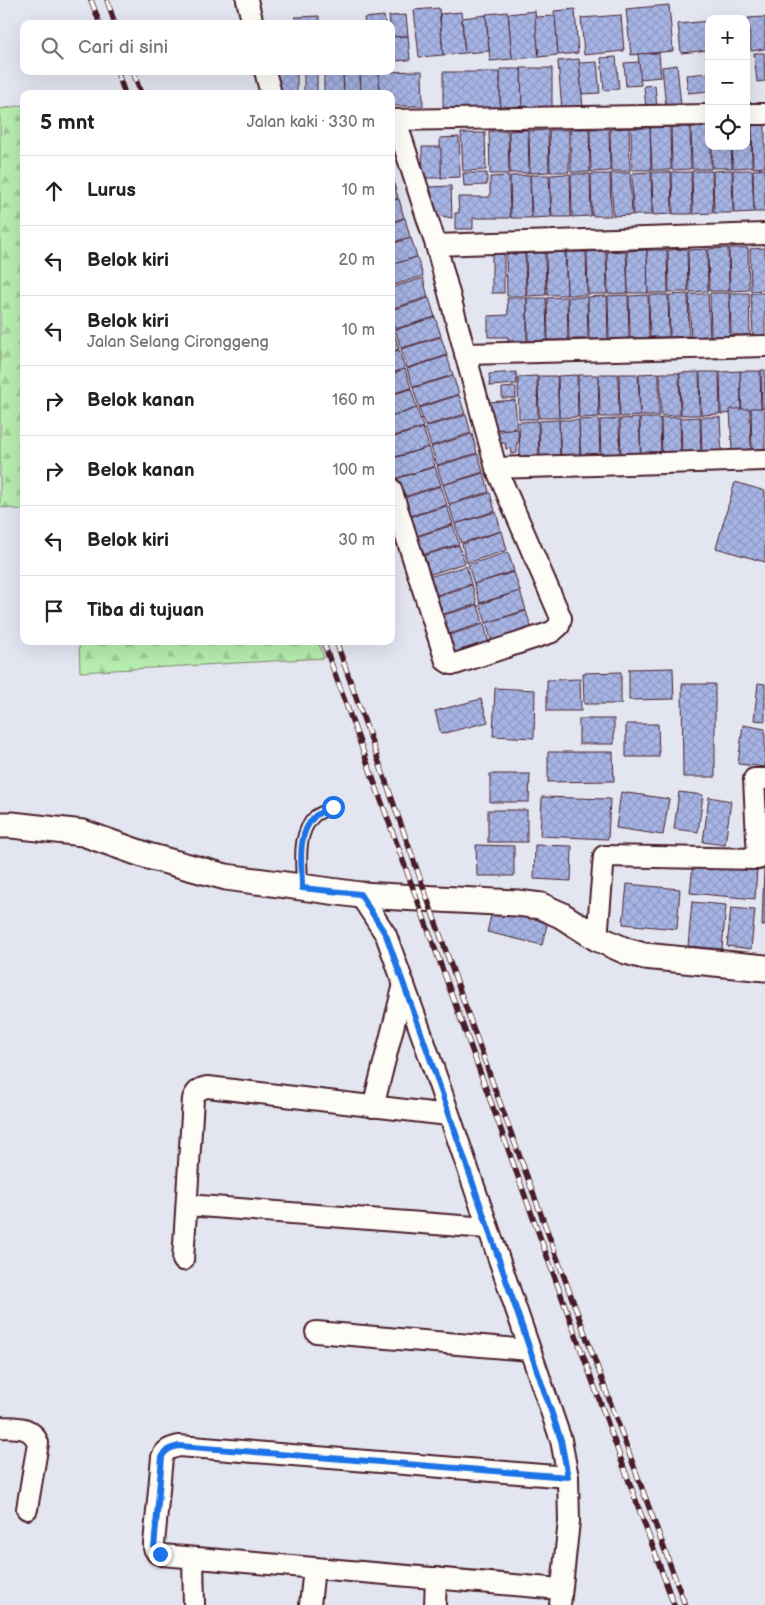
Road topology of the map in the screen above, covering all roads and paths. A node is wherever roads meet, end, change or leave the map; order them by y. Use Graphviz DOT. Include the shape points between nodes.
graph roads {
  1 [pos="247,0"];
  2 [pos="252,20"];
  3 [pos="266,75"];
  4 [pos="269,90"];
  5 [pos="750,114"];
  6 [pos="765,114"];
  7 [pos="705,115"];
  8 [pos="395,121"];
  9 [pos="395,127"];
  10 [pos="765,234"];
  11 [pos="436,245"];
  12 [pos="765,346"];
  13 [pos="465,354"];
  14 [pos="765,460"];
  15 [pos="496,468"];
  16 [pos="395,502"];
  17 [pos="765,779"];
  18 [pos="333,807"];
  19 [pos="0,825"];
  20 [pos="302,888"];
  21 [pos="360,894"];
  22 [pos="597,938"];
  23 [pos="765,968"];
  24 [pos="404,984"];
  25 [pos="373,1107"];
  26 [pos="448,1115"];
  27 [pos="187,1205"];
  28 [pos="487,1228"];
  29 [pos="183,1260"];
  30 [pos="316,1332"];
  31 [pos="529,1350"];
  32 [pos="0,1426"];
  33 [pos="568,1477"];
  34 [pos="27,1508"];
  35 [pos="193,1558"];
  36 [pos="314,1568"];
  37 [pos="436,1578"];
  38 [pos="561,1597"];
  39 [pos="194,1605"];
  40 [pos="310,1605"];
  41 [pos="434,1605"];
  1 -- 2 [label="street"];
  3 -- 4 [label="street"];
  5 -- 6 [label="street"];
  7 -- 8 [label="street"];
  9 -- 11 [label="street"];
  10 -- 11 [label="street"];
  11 -- 13 [label="street"];
  12 -- 13 [label="street"];
  13 -- 15 [label="street"];
  14 -- 15 [label="street"];
  15 -- 16 [label="street" via="560,618 559,626 552,632 455,664 448,663"];
  17 -- 22 [label="street" via="754,779 758,859 604,856"];
  18 -- 20 [label="lane" via="316,815 306,827 302,841"];
  19 -- 20 [label="street" via="83,833 148,856 226,877"];
  20 -- 21 [label="street"];
  21 -- 22 [label="street" via="541,906"];
  21 -- 24 [label="street" via="386,935"];
  22 -- 23 [label="street" via="644,956"];
  24 -- 25 [label="street"];
  24 -- 26 [label="street"];
  25 -- 26 [label="street"];
  25 -- 27 [label="street" via="208,1087 200,1089 193,1099"];
  26 -- 28 [label="street"];
  27 -- 28 [label="street"];
  27 -- 29 [label="street"];
  28 -- 31 [label="street"];
  30 -- 31 [label="street"];
  31 -- 33 [label="street" via="561,1440"];
  32 -- 34 [label="street" via="27,1429 38,1443"];
  33 -- 35 [label="street" via="172,1447 162,1457 154,1548 160,1554"];
  33 -- 38 [label="street" via="569,1520"];
  35 -- 36 [label="street"];
  35 -- 39 [label="street"];
  36 -- 37 [label="street"];
  36 -- 40 [label="street"];
  37 -- 38 [label="street"];
  37 -- 41 [label="street"];
}
